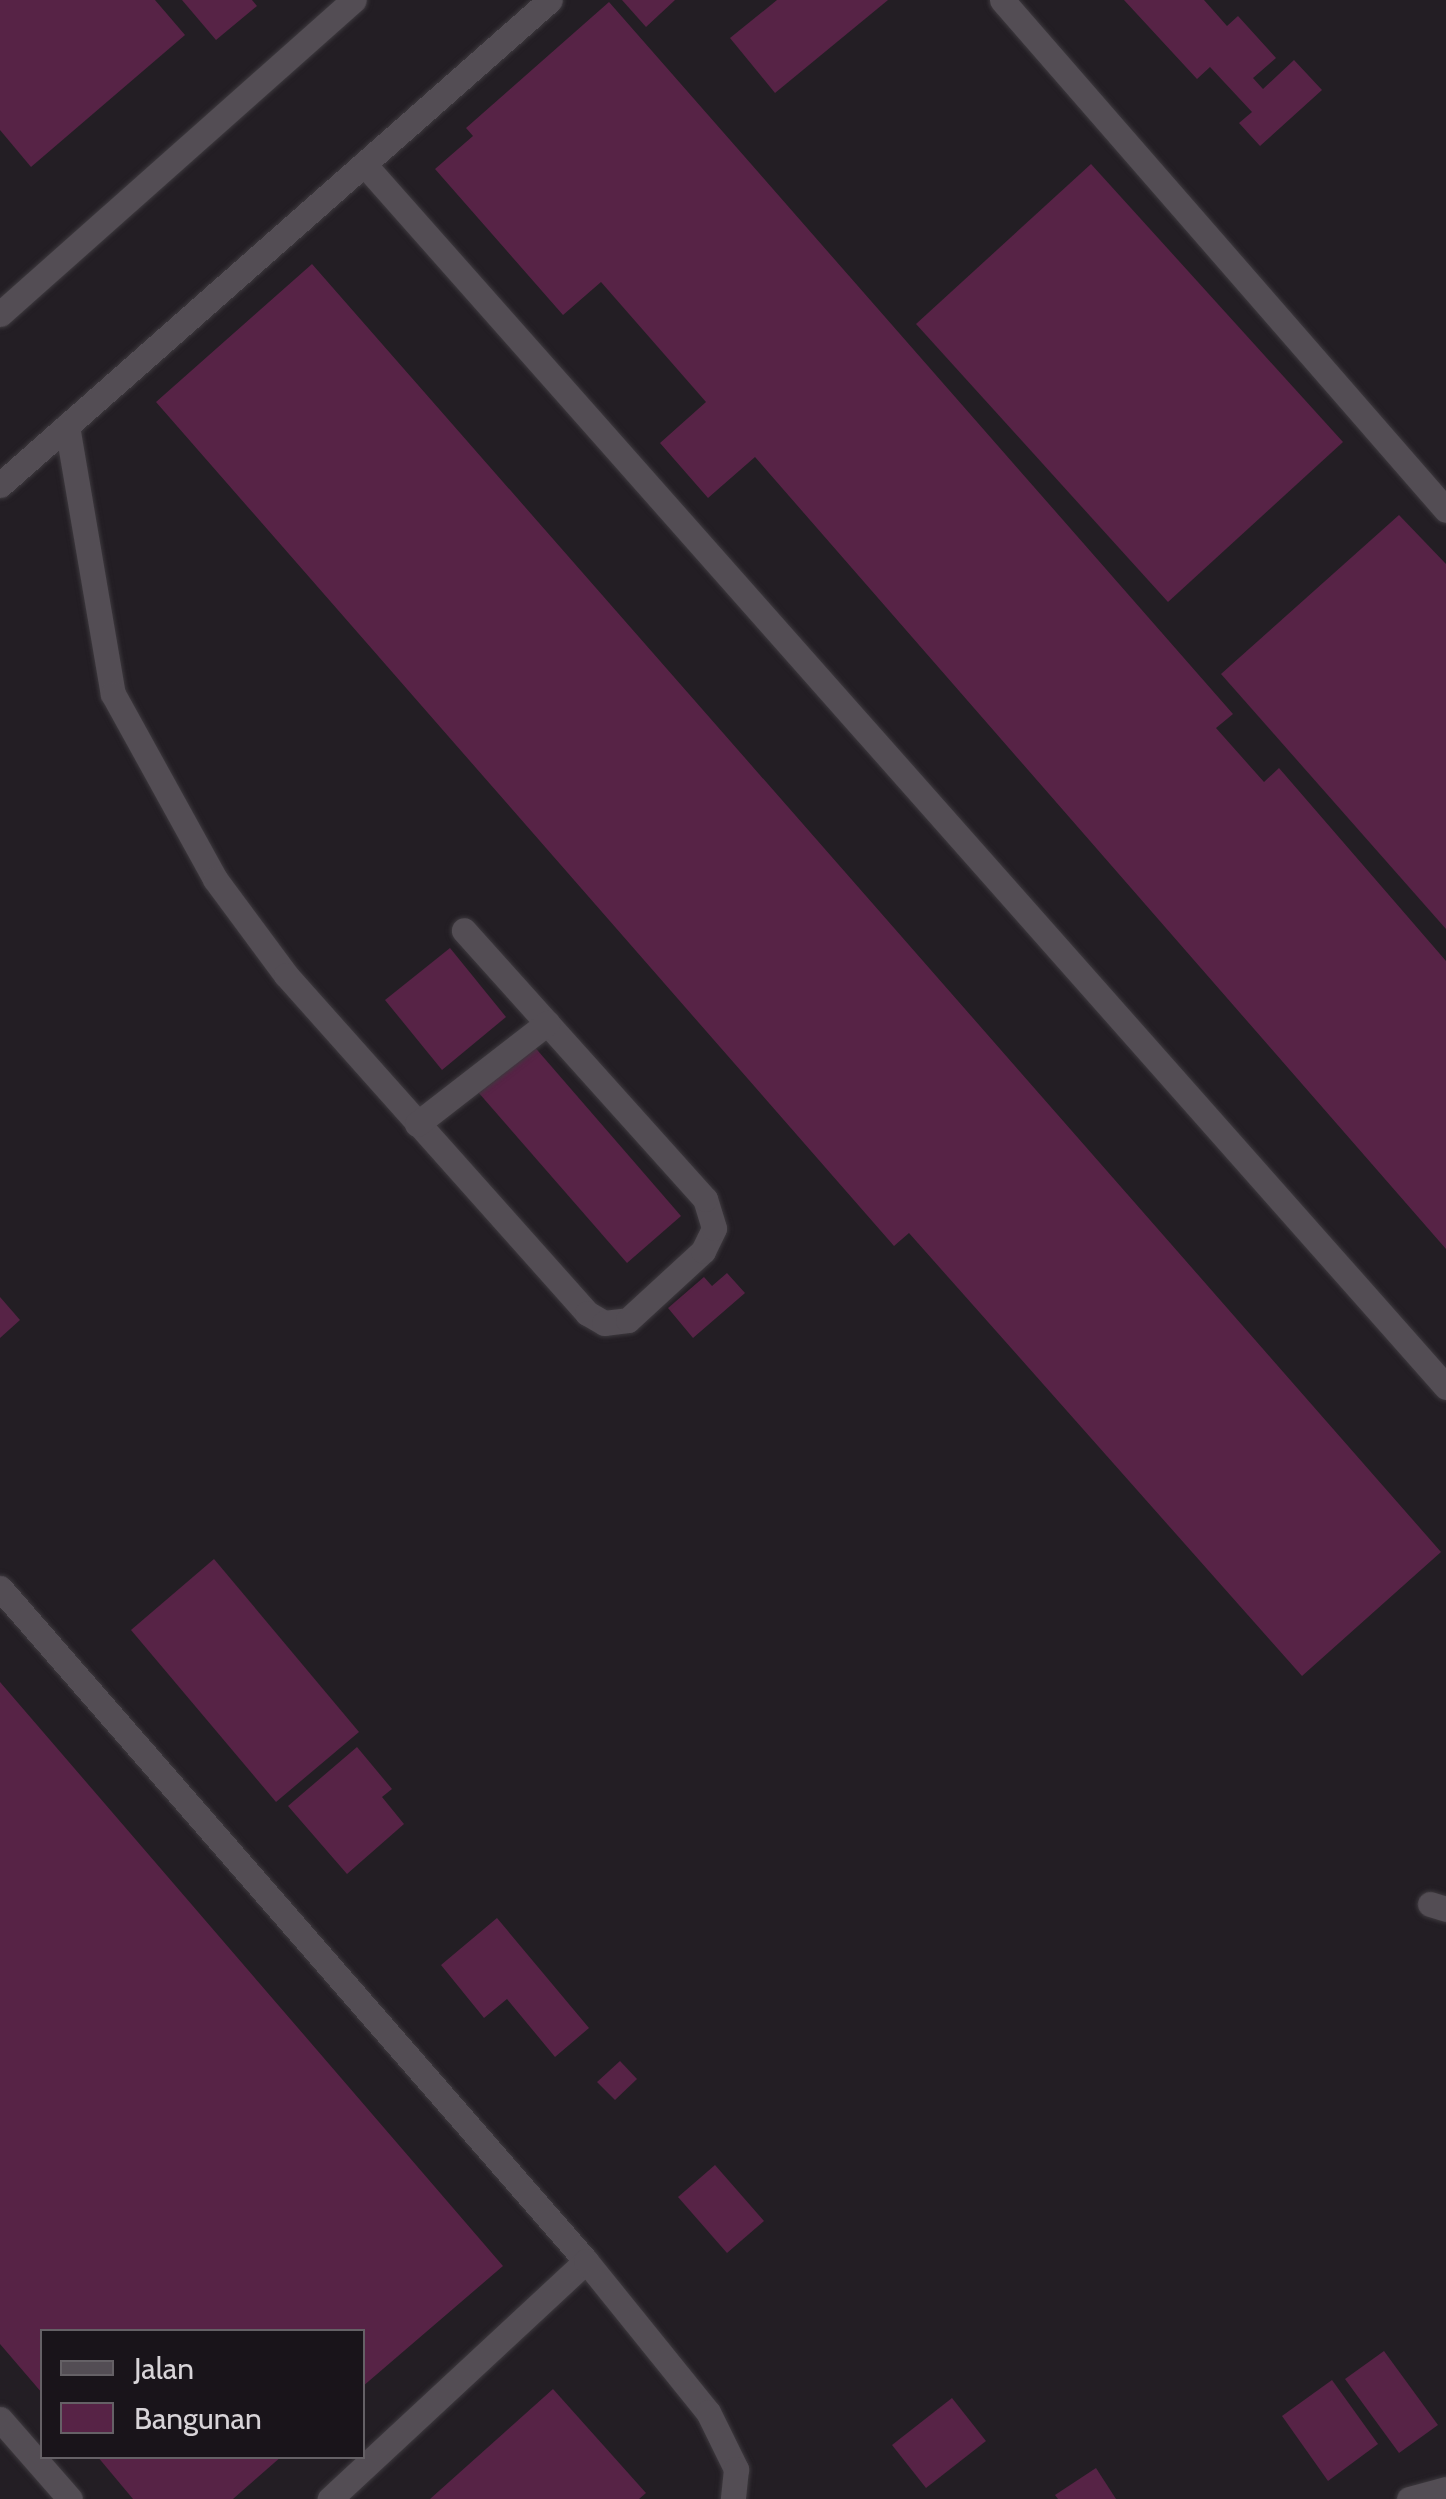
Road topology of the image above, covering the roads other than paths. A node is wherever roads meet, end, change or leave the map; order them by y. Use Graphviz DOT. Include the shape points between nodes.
graph roads {
  1 [pos="354,0"];
  2 [pos="550,0"];
  3 [pos="1002,0"];
  4 [pos="364,164"];
  5 [pos="0,314"];
  6 [pos="67,426"];
  7 [pos="0,485"];
  8 [pos="1446,510"];
  9 [pos="464,930"];
  10 [pos="547,1022"];
  11 [pos="417,1124"];
  12 [pos="1446,1386"];
  13 [pos="0,1588"];
  14 [pos="586,2261"];
  15 [pos="0,2419"];
  16 [pos="1446,2489"];
  17 [pos="70,2499"];
  18 [pos="330,2499"];
  19 [pos="733,2499"];
  20 [pos="1409,2499"];
  1 -- 5 [label="street"];
  2 -- 4 [label="street"];
  3 -- 8 [label="street"];
  4 -- 6 [label="street"];
  4 -- 12 [label="street"];
  6 -- 7 [label="street"];
  6 -- 11 [label="street" via="113,694 135,744 215,878 286,975"];
  9 -- 10 [label="street"];
  10 -- 11 [label="street"];
  10 -- 11 [label="street" via="705,1199 714,1228 703,1251 628,1320 604,1323 587,1313"];
  13 -- 14 [label="street"];
  14 -- 18 [label="street"];
  14 -- 19 [label="street" via="708,2412 736,2469"];
  15 -- 17 [label="street"];
  16 -- 20 [label="street"];
}
